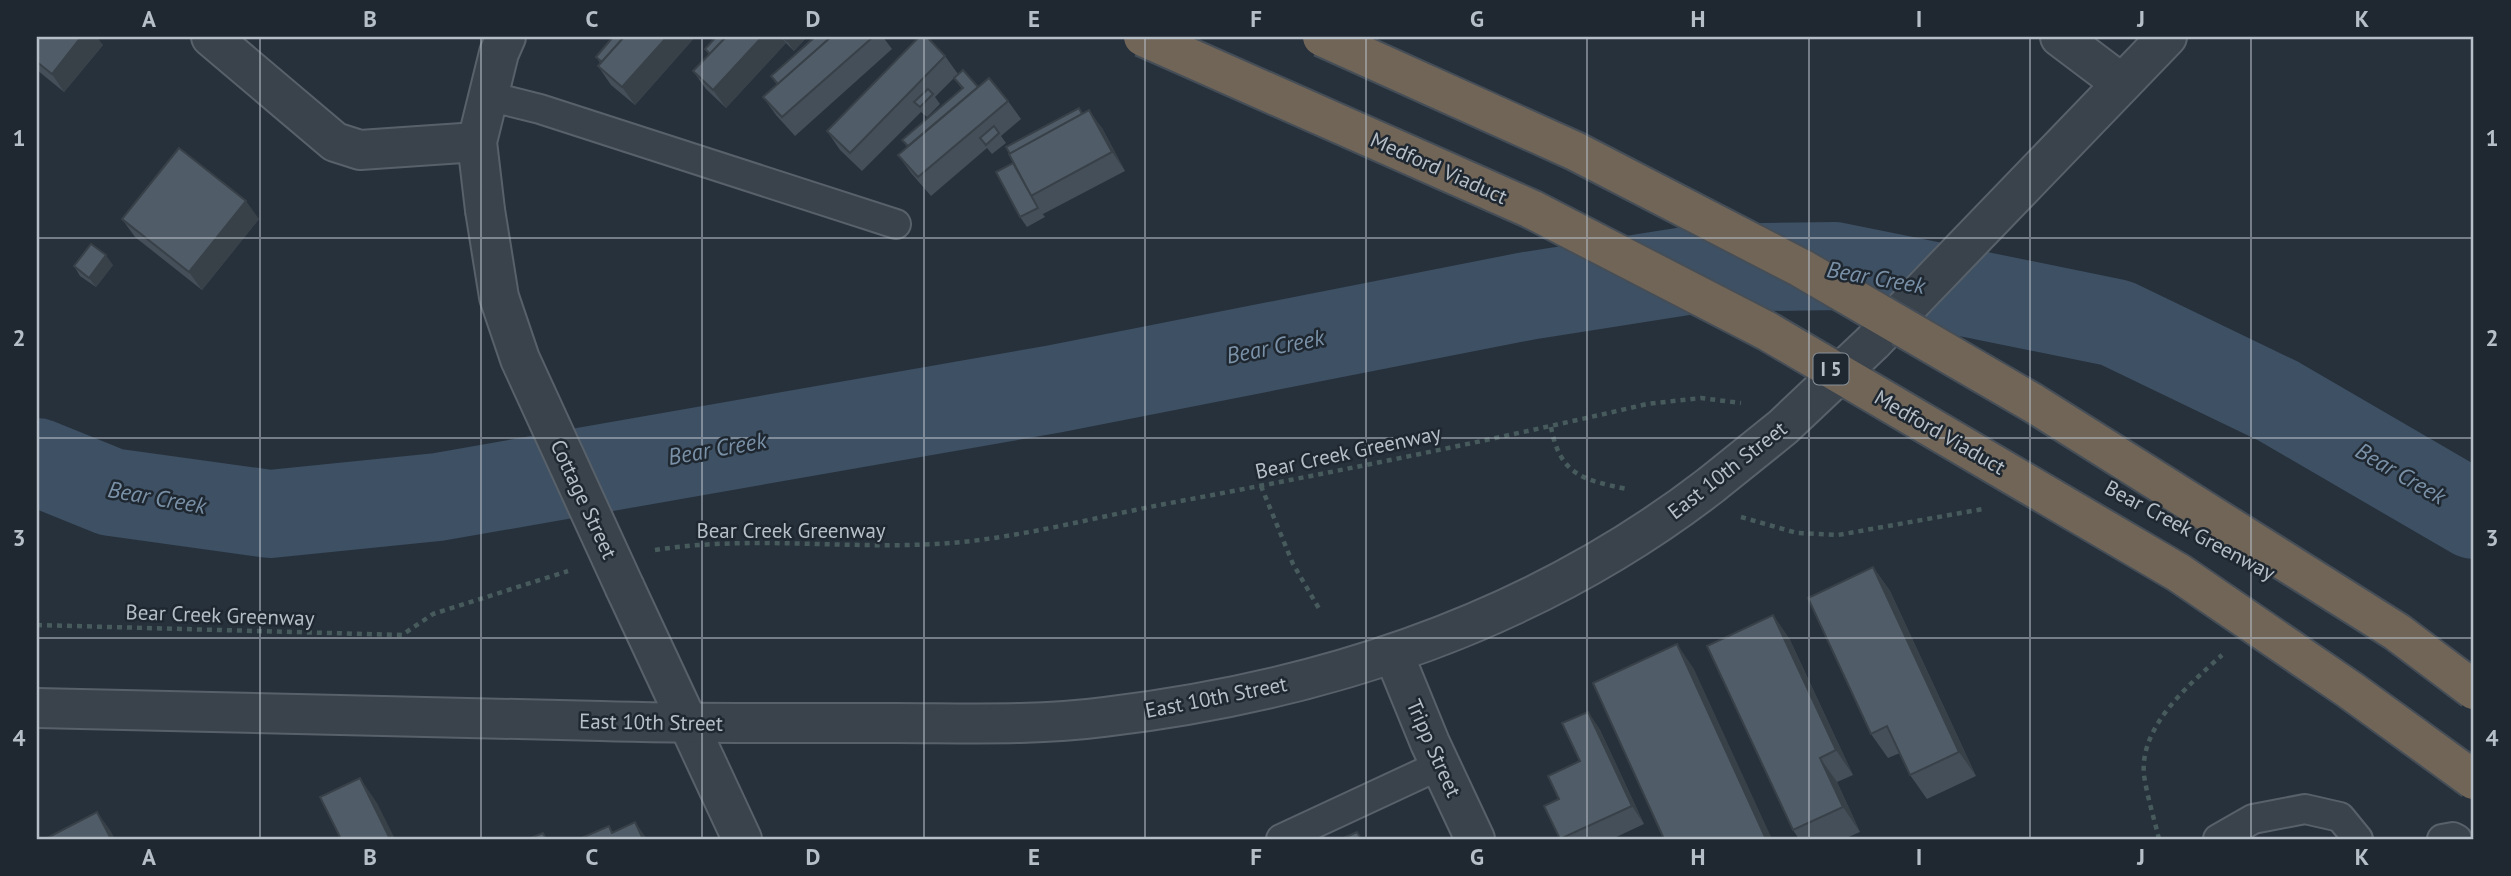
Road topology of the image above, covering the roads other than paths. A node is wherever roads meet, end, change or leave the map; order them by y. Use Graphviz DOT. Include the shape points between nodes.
graph roads {
  1 [pos="211,37"];
  2 [pos="506,37"];
  3 [pos="1143,37"];
  4 [pos="1322,37"];
  5 [pos="2060,37"];
  6 [pos="2165,37"];
  7 [pos="2121,83"];
  8 [pos="488,96"];
  9 [pos="477,142"];
  10 [pos="896,223"];
  11 [pos="1394,655"];
  12 [pos="2474,690"];
  13 [pos="37,708"];
  14 [pos="688,723"];
  15 [pos="1440,765"];
  16 [pos="2474,780"];
  17 [pos="743,839"];
  18 [pos="1281,839"];
  19 [pos="1475,839"];
  20 [pos="2218,839"];
  21 [pos="2358,839"];
  22 [pos="2442,839"];
  23 [pos="2457,839"];
  1 -- 9 [label="street" via="335,142 360,150"];
  2 -- 8 [label="street"];
  3 -- 16 [label="highway, Medford Viaduct / I 5, bridge" via="1531,209 1768,331 2179,573"];
  4 -- 12 [label="highway, bridge" via="1575,151 1801,268 2033,403 2397,632"];
  5 -- 7 [label="street"];
  6 -- 7 [label="street, East 10th Street"];
  7 -- 11 [label="street, East 10th Street, bridge" via="1873,342 1783,427 1700,493 1642,537 1564,582"];
  8 -- 9 [label="street"];
  8 -- 10 [label="lane"];
  9 -- 14 [label="street, Cottage Street, bridge" via="499,297 520,359"];
  11 -- 14 [label="street, East 10th Street" via="1264,691 1101,718 984,723"];
  11 -- 15 [label="street, Tripp Street"];
  13 -- 14 [label="street, East 10th Street"];
  14 -- 17 [label="street, Cottage Street"];
  15 -- 18 [label="lane"];
  15 -- 19 [label="street, Tripp Street"];
  20 -- 21 [label="lane" via="2253,819 2305,808 2340,817"];
  22 -- 23 [label="lane"];
}
